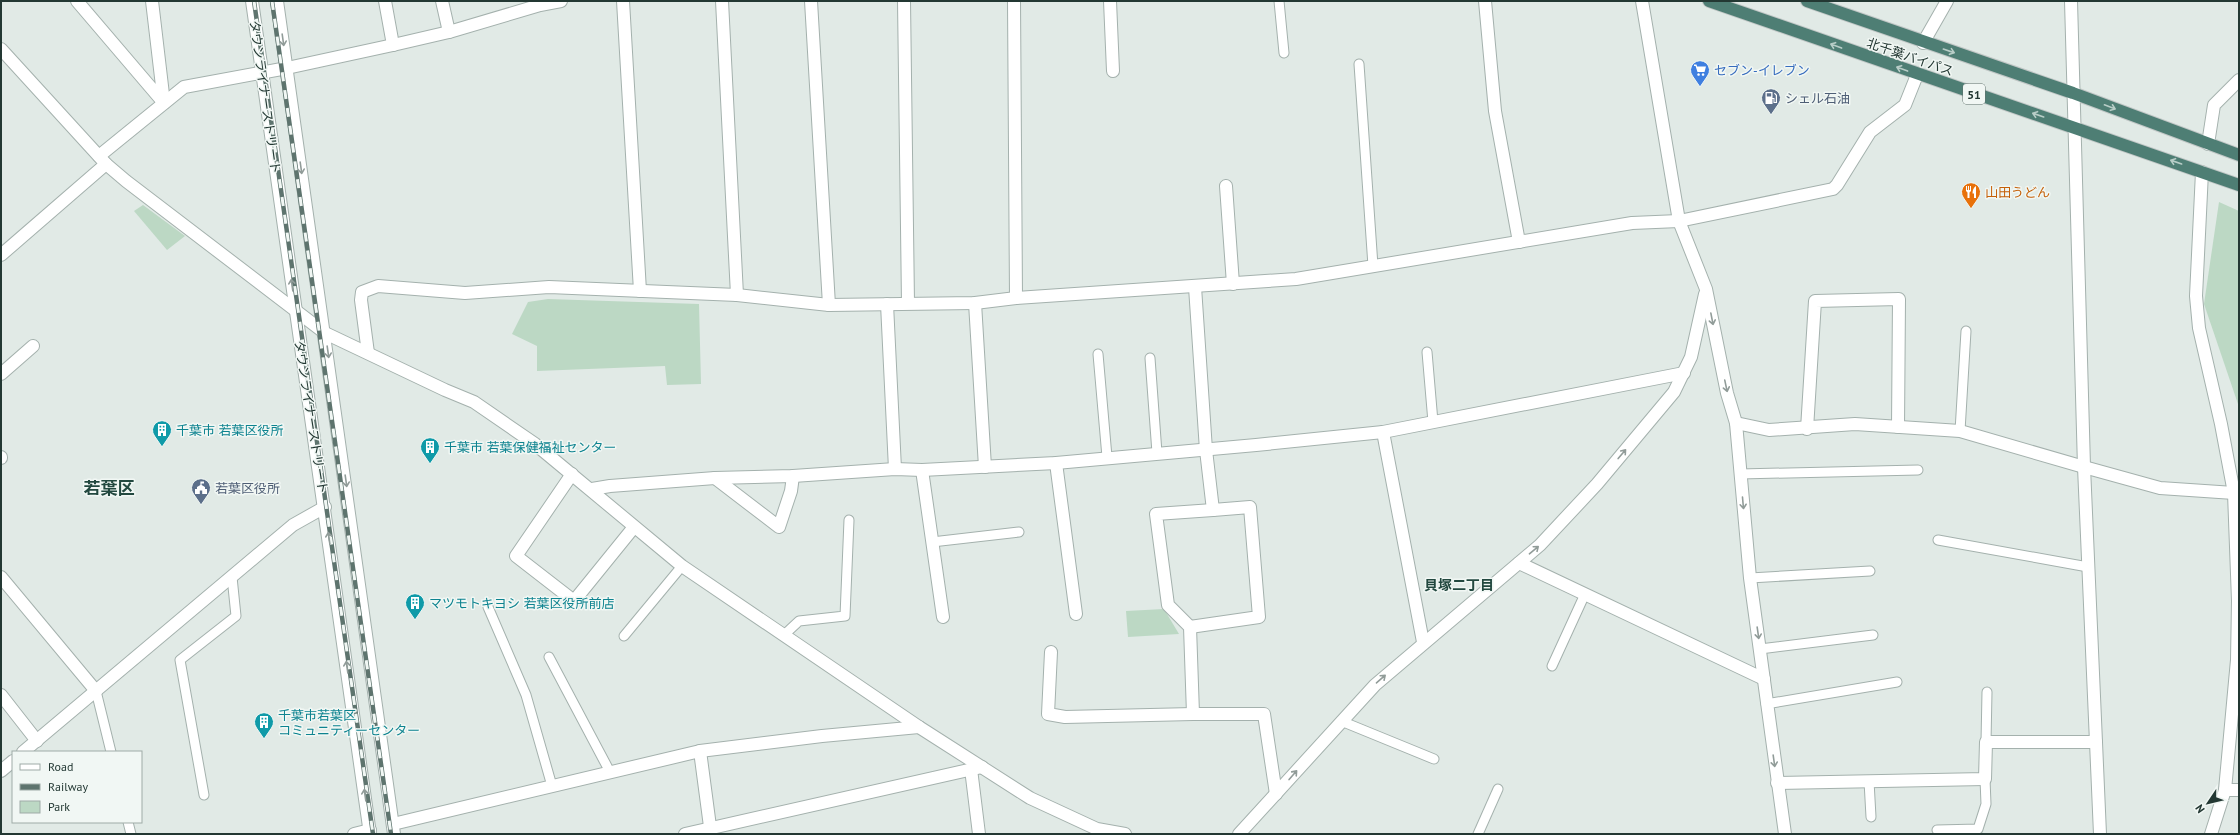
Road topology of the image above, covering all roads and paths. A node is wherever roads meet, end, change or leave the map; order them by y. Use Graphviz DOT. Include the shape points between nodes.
graph roads {
  1 [pos="77,1"];
  2 [pos="152,1"];
  3 [pos="252,1"];
  4 [pos="277,1"];
  5 [pos="385,1"];
  6 [pos="442,1"];
  7 [pos="561,1"];
  8 [pos="623,1"];
  9 [pos="722,1"];
  10 [pos="811,1"];
  11 [pos="904,1"];
  12 [pos="1014,1"];
  13 [pos="1110,1"];
  14 [pos="1279,1"];
  15 [pos="1485,1"];
  16 [pos="1642,1"];
  17 [pos="1709,1"];
  18 [pos="1807,1"];
  19 [pos="1947,1"];
  20 [pos="2071,1"];
  21 [pos="539,3"];
  22 [pos="449,32"];
  23 [pos="1923,43"];
  24 [pos="393,45"];
  25 [pos="1,48"];
  26 [pos="1284,53"];
  27 [pos="1359,64"];
  28 [pos="287,68"];
  29 [pos="1113,71"];
  30 [pos="262,73"];
  31 [pos="1918,75"];
  32 [pos="2239,80"];
  33 [pos="2074,93"];
  34 [pos="164,104"];
  35 [pos="2075,128"];
  36 [pos="2208,144"];
  37 [pos="2239,155"];
  38 [pos="102,160"];
  39 [pos="2202,172"];
  40 [pos="2239,185"];
  41 [pos="1226,186"];
  42 [pos="1679,221"];
  43 [pos="1519,242"];
  44 [pos="1,255"];
  45 [pos="1373,266"];
  46 [pos="1233,284"];
  47 [pos="1195,287"];
  48 [pos="1706,289"];
  49 [pos="640,291"];
  50 [pos="737,295"];
  51 [pos="1016,298"];
  52 [pos="908,303"];
  53 [pos="975,303"];
  54 [pos="887,304"];
  55 [pos="829,305"];
  56 [pos="296,310"];
  57 [pos="1966,331"];
  58 [pos="325,333"];
  59 [pos="33,346"];
  60 [pos="1427,352"];
  61 [pos="368,353"];
  62 [pos="1098,354"];
  63 [pos="1150,358"];
  64 [pos="1684,373"];
  65 [pos="1,374"];
  66 [pos="1432,422"];
  67 [pos="1736,423"];
  68 [pos="1898,427"];
  69 [pos="1807,429"];
  70 [pos="1960,431"];
  71 [pos="1383,432"];
  72 [pos="1206,450"];
  73 [pos="1157,453"];
  74 [pos="1107,458"];
  75 [pos="1056,463"];
  76 [pos="985,466"];
  77 [pos="2084,467"];
  78 [pos="895,469"];
  79 [pos="922,470"];
  80 [pos="1918,470"];
  81 [pos="572,474"];
  82 [pos="1740,474"];
  83 [pos="793,476"];
  84 [pos="715,478"];
  85 [pos="592,489"];
  86 [pos="2234,493"];
  87 [pos="325,507"];
  88 [pos="1213,510"];
  89 [pos="849,520"];
  90 [pos="634,527"];
  91 [pos="1019,532"];
  92 [pos="1938,540"];
  93 [pos="932,542"];
  94 [pos="1518,563"];
  95 [pos="682,566"];
  96 [pos="2088,567"];
  97 [pos="1870,571"];
  98 [pos="1,577"];
  99 [pos="232,578"];
  100 [pos="1750,578"];
  101 [pos="1584,594"];
  102 [pos="488,607"];
  103 [pos="1076,614"];
  104 [pos="942,617"];
  105 [pos="1190,627"];
  106 [pos="784,635"];
  107 [pos="1873,635"];
  108 [pos="624,636"];
  109 [pos="1423,642"];
  110 [pos="1760,649"];
  111 [pos="1051,652"];
  112 [pos="549,657"];
  113 [pos="1552,666"];
  114 [pos="1764,679"];
  115 [pos="1897,682"];
  116 [pos="96,691"];
  117 [pos="1987,692"];
  118 [pos="1,695"];
  119 [pos="1766,704"];
  120 [pos="2236,706"];
  121 [pos="1193,714"];
  122 [pos="1341,721"];
  123 [pos="919,727"];
  124 [pos="37,741"];
  125 [pos="1986,742"];
  126 [pos="2096,742"];
  127 [pos="24,751"];
  128 [pos="111,751"];
  129 [pos="700,752"];
  130 [pos="1434,759"];
  131 [pos="12,762"];
  132 [pos="977,768"];
  133 [pos="1,771"];
  134 [pos="610,772"];
  135 [pos="1985,779"];
  136 [pos="1869,781"];
  137 [pos="1777,783"];
  138 [pos="552,786"];
  139 [pos="1498,789"];
  140 [pos="2225,790"];
  141 [pos="2239,790"];
  142 [pos="1276,794"];
  143 [pos="204,795"];
  144 [pos="1871,817"];
  145 [pos="128,823"];
  146 [pos="394,829"];
  147 [pos="1937,830"];
  148 [pos="710,831"];
  149 [pos="370,832"];
  150 [pos="1107,832"];
  151 [pos="131,834"];
  152 [pos="354,834"];
  153 [pos="685,834"];
  154 [pos="979,834"];
  155 [pos="1125,834"];
  156 [pos="1238,834"];
  157 [pos="1478,834"];
  158 [pos="1785,834"];
  159 [pos="2100,834"];
  160 [pos="2211,834"];
  1 -- 34 [label="street"];
  2 -- 34 [label="street"];
  3 -- 30 [label="street, タウンライナーストリート"];
  4 -- 28 [label="street, タウンライナーストリート, one-way"];
  5 -- 24 [label="street"];
  6 -- 22 [label="street"];
  7 -- 21 [label="street"];
  8 -- 49 [label="street"];
  9 -- 50 [label="street"];
  10 -- 55 [label="street"];
  11 -- 52 [label="street"];
  12 -- 51 [label="street"];
  13 -- 29 [label="street"];
  14 -- 26 [label="lane"];
  15 -- 43 [label="street" via="1495,111"];
  16 -- 42 [label="street"];
  31 -- 17 [label="highway, 北千葉バイパス / 51, one-way"];
  18 -- 23 [label="highway, 北千葉バイパス / 51"];
  19 -- 23 [label="street"];
  20 -- 33 [label="street"];
  21 -- 22 [label="street"];
  22 -- 24 [label="street"];
  23 -- 33 [label="highway, 北千葉バイパス / 51, one-way"];
  24 -- 28 [label="street"];
  25 -- 38 [label="street"];
  27 -- 45 [label="lane"];
  28 -- 30 [label="street"];
  28 -- 58 [label="street, タウンライナーストリート, one-way"];
  30 -- 34 [label="street" via="184,87"];
  56 -- 30 [label="street, タウンライナーストリート, one-way"];
  35 -- 31 [label="highway, 北千葉バイパス / 51, one-way"];
  31 -- 42 [label="street" via="1905,105 1870,132 1833,189"];
  32 -- 36 [label="street" via="2214,104"];
  33 -- 35 [label="street"];
  33 -- 36 [label="highway, 北千葉バイパス / 51, one-way"];
  34 -- 38 [label="street"];
  39 -- 35 [label="highway, 北千葉バイパス / 51, one-way"];
  35 -- 77 [label="street"];
  36 -- 37 [label="highway, 北千葉バイパス / 51"];
  38 -- 44 [label="street"];
  38 -- 56 [label="street"];
  39 -- 40 [label="highway, 北千葉バイパス / 51"];
  39 -- 86 [label="street" via="2196,296 2199,328 2222,424"];
  41 -- 46 [label="street"];
  42 -- 43 [label="street" via="1632,223"];
  42 -- 48 [label="street"];
  43 -- 45 [label="street"];
  45 -- 46 [label="street" via="1296,279"];
  46 -- 47 [label="street"];
  47 -- 51 [label="street"];
  47 -- 72 [label="street"];
  48 -- 64 [label="street" via="1691,357"];
  48 -- 67 [label="street, one-way" via="1727,393"];
  49 -- 50 [label="street"];
  49 -- 61 [label="street" via="549,287 465,293 378,286 362,292"];
  50 -- 55 [label="street"];
  51 -- 53 [label="street"];
  52 -- 53 [label="street"];
  52 -- 54 [label="street"];
  53 -- 76 [label="street"];
  54 -- 55 [label="street"];
  54 -- 78 [label="street"];
  56 -- 58 [label="street"];
  56 -- 87 [label="street, タウンライナーストリート"];
  57 -- 70 [label="lane"];
  58 -- 61 [label="street"];
  58 -- 146 [label="street, タウンライナーストリート, one-way"];
  59 -- 65 [label="street"];
  60 -- 66 [label="lane"];
  61 -- 81 [label="street" via="474,402 535,444"];
  62 -- 74 [label="lane"];
  63 -- 73 [label="lane"];
  64 -- 66 [label="street"];
  94 -- 64 [label="street, one-way" via="1540,545 1597,484 1674,392"];
  66 -- 71 [label="street"];
  67 -- 69 [label="street" via="1769,430"];
  67 -- 82 [label="street"];
  68 -- 69 [label="street" via="1855,424"];
  68 -- 69 [label="street" via="1899,299 1815,301"];
  68 -- 70 [label="street"];
  70 -- 77 [label="street"];
  71 -- 72 [label="street"];
  71 -- 109 [label="street"];
  72 -- 73 [label="street"];
  72 -- 88 [label="street"];
  73 -- 74 [label="street"];
  74 -- 75 [label="street"];
  75 -- 76 [label="street"];
  75 -- 103 [label="street"];
  76 -- 79 [label="street"];
  77 -- 86 [label="street" via="2160,488"];
  77 -- 96 [label="street"];
  78 -- 79 [label="street"];
  78 -- 83 [label="street"];
  79 -- 93 [label="street"];
  80 -- 82 [label="lane"];
  81 -- 85 [label="street"];
  81 -- 90 [label="street" via="516,556 574,601"];
  82 -- 100 [label="street, one-way"];
  83 -- 84 [label="street"];
  83 -- 84 [label="street" via="779,528"];
  84 -- 85 [label="street"];
  85 -- 90 [label="street"];
  86 -- 120 [label="street" via="2238,615"];
  87 -- 99 [label="street" via="293,525"];
  149 -- 87 [label="street, タウンライナーストリート, one-way"];
  88 -- 105 [label="street" via="1156,514 1168,605"];
  88 -- 105 [label="street" via="1250,507 1259,617"];
  89 -- 106 [label="lane" via="844,616 799,621"];
  90 -- 95 [label="street"];
  91 -- 93 [label="lane"];
  92 -- 96 [label="lane"];
  93 -- 104 [label="street"];
  94 -- 101 [label="street"];
  94 -- 109 [label="street"];
  95 -- 106 [label="street"];
  95 -- 108 [label="lane"];
  96 -- 126 [label="street"];
  97 -- 100 [label="lane"];
  98 -- 116 [label="street"];
  99 -- 116 [label="street"];
  99 -- 143 [label="lane" via="236,616 180,660"];
  100 -- 110 [label="street, one-way"];
  101 -- 113 [label="lane"];
  101 -- 114 [label="street"];
  102 -- 138 [label="lane" via="526,696"];
  105 -- 121 [label="street"];
  106 -- 123 [label="street"];
  107 -- 110 [label="lane"];
  122 -- 109 [label="street, one-way" via="1375,685"];
  110 -- 114 [label="street"];
  111 -- 121 [label="street" via="1048,714 1065,718"];
  112 -- 134 [label="lane"];
  114 -- 119 [label="street"];
  115 -- 119 [label="lane"];
  116 -- 124 [label="street"];
  116 -- 128 [label="lane"];
  117 -- 125 [label="lane"];
  118 -- 124 [label="street"];
  119 -- 137 [label="street, one-way"];
  120 -- 140 [label="street"];
  121 -- 142 [label="street" via="1264,714"];
  122 -- 130 [label="lane"];
  142 -- 122 [label="street, one-way"];
  123 -- 129 [label="street" via="822,736"];
  123 -- 132 [label="street"];
  124 -- 127 [label="street"];
  125 -- 126 [label="street"];
  125 -- 135 [label="street"];
  126 -- 159 [label="street"];
  129 -- 134 [label="street"];
  129 -- 148 [label="street"];
  131 -- 133 [label="street"];
  132 -- 148 [label="street"];
  132 -- 150 [label="street" via="1030,798"];
  132 -- 154 [label="street"];
  134 -- 138 [label="street"];
  135 -- 136 [label="street"];
  135 -- 147 [label="lane" via="1986,804 1978,829"];
  136 -- 137 [label="street"];
  136 -- 144 [label="lane"];
  137 -- 158 [label="street"];
  138 -- 146 [label="street"];
  139 -- 157 [label="lane"];
  140 -- 141 [label="street"];
  140 -- 160 [label="street"];
  142 -- 156 [label="street"];
  145 -- 151 [label="lane"];
  148 -- 153 [label="street"];
  149 -- 152 [label="street"];
  150 -- 155 [label="street"];
}
